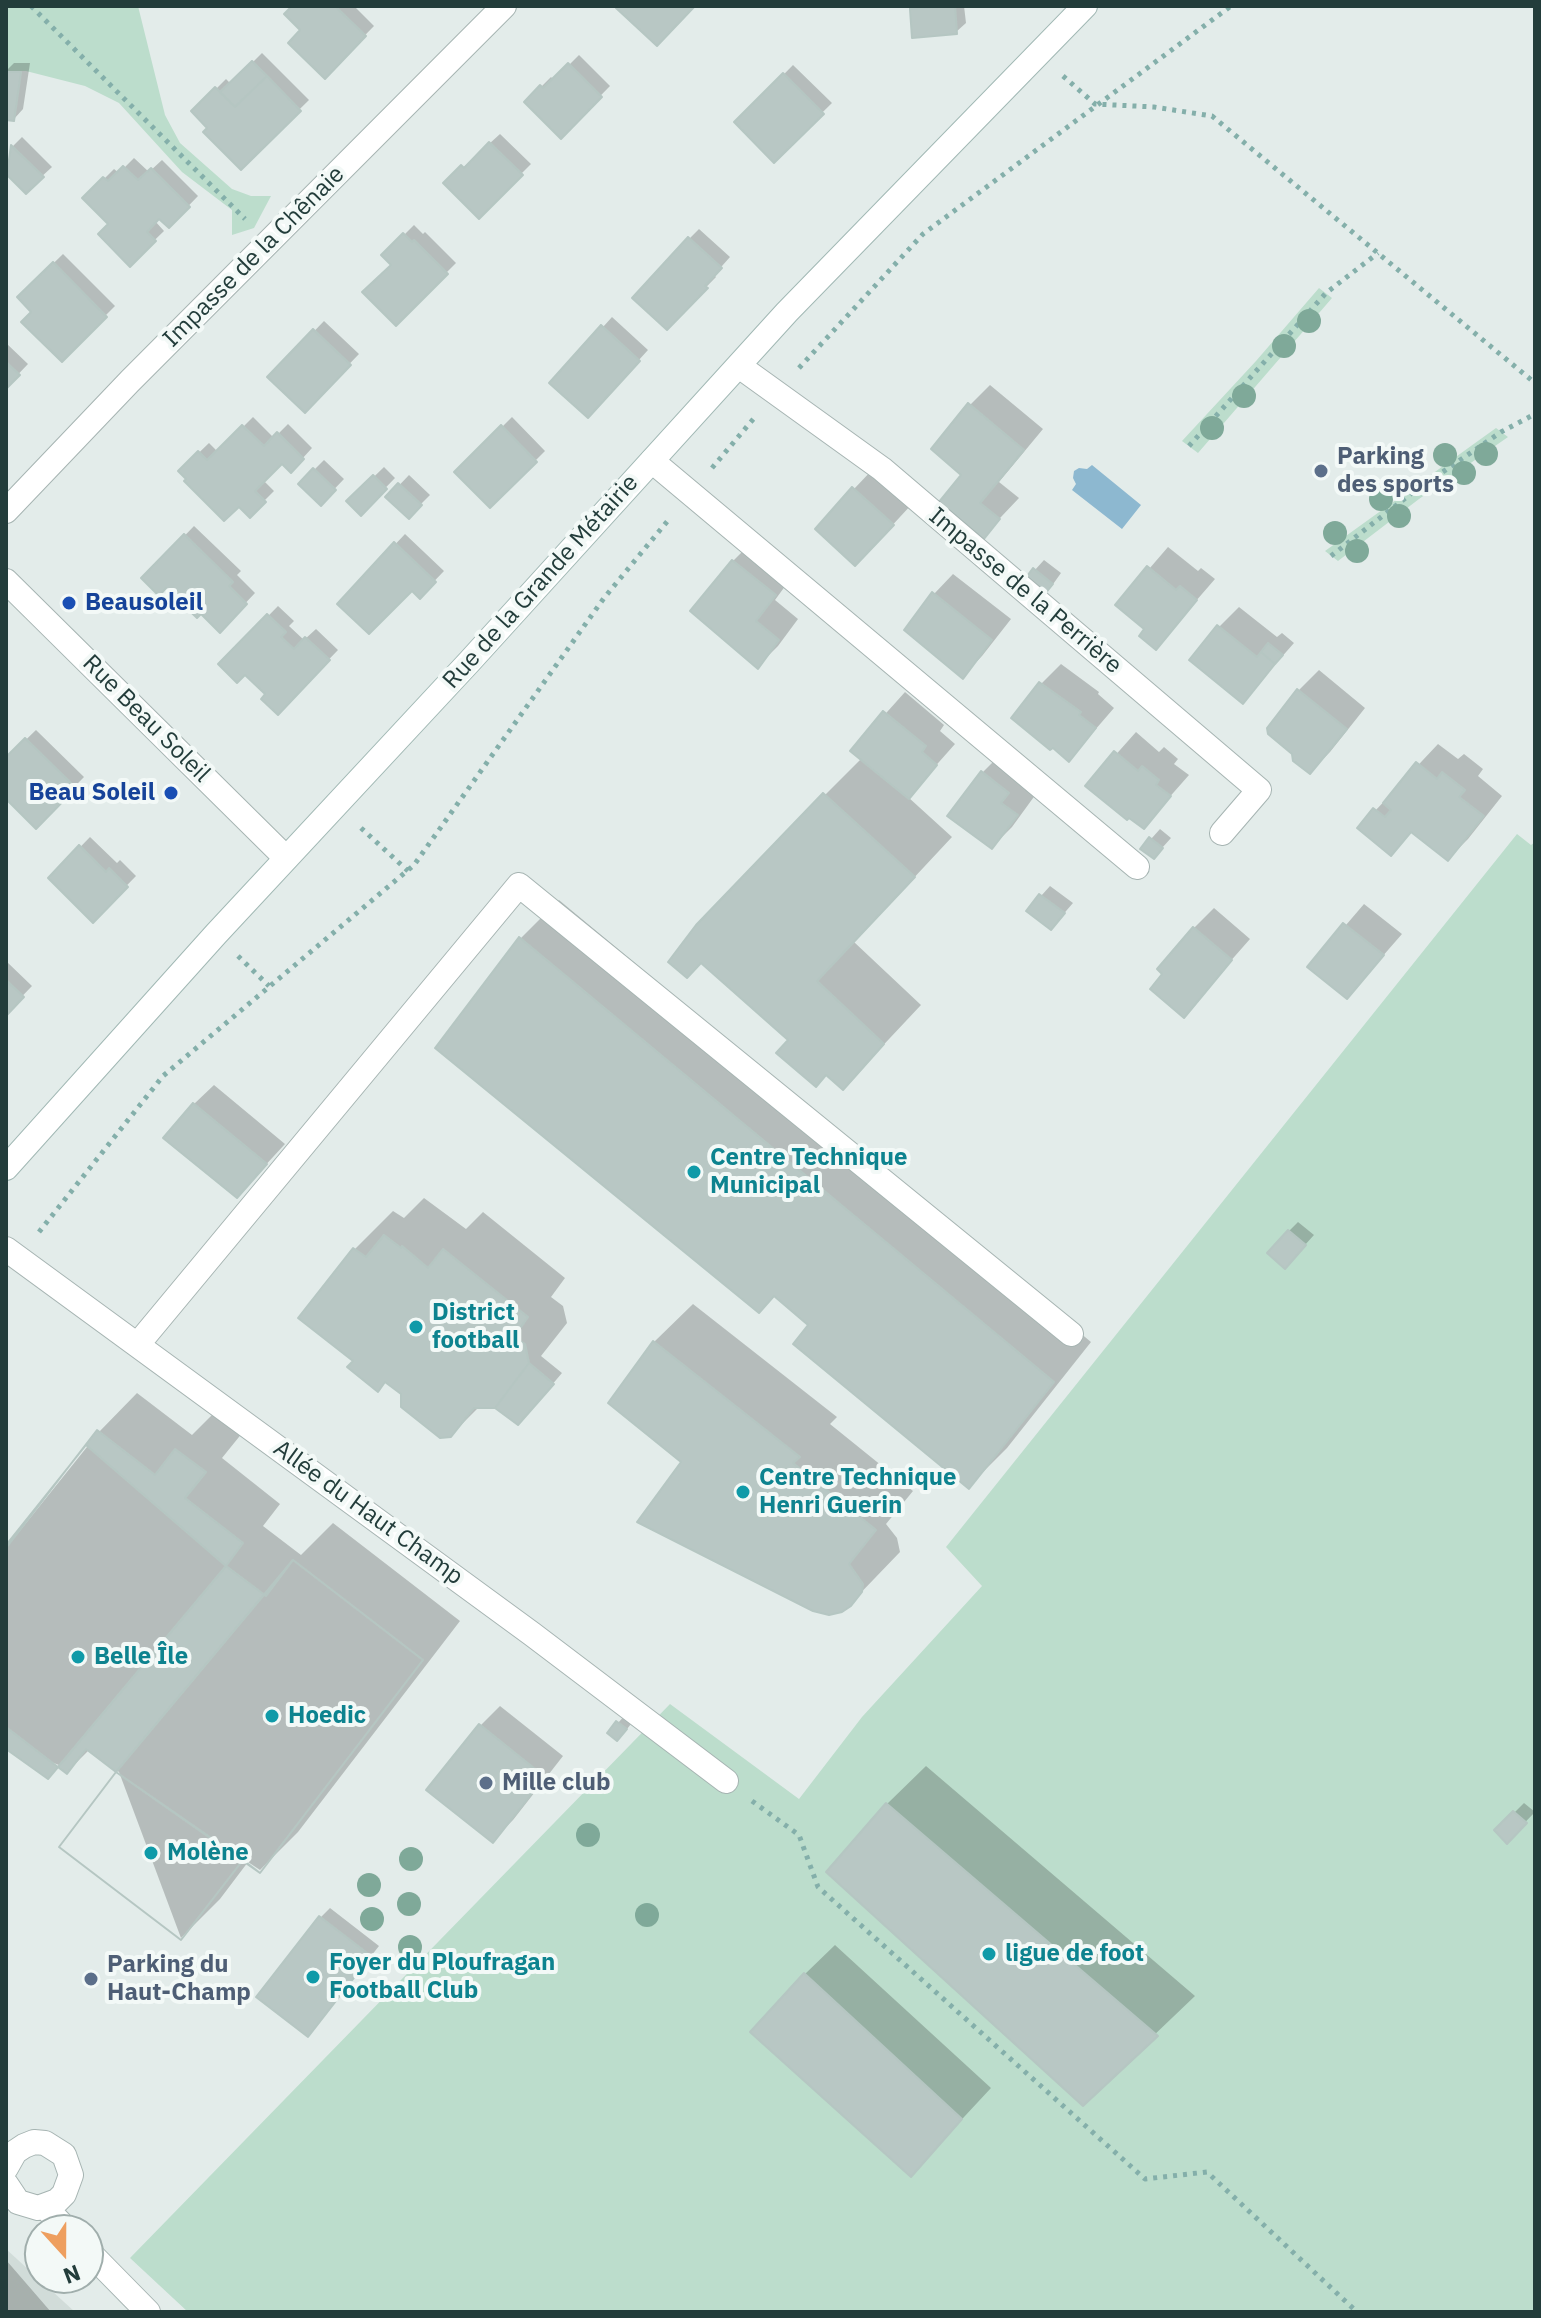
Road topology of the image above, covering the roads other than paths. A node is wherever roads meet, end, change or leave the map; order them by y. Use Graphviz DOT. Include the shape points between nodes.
graph roads {
  1 [pos="504,6"];
  2 [pos="1085,6"];
  3 [pos="739,366"];
  4 [pos="652,461"];
  5 [pos="6,511"];
  6 [pos="6,581"];
  7 [pos="1222,833"];
  8 [pos="286,858"];
  9 [pos="1137,867"];
  10 [pos="6,1168"];
  11 [pos="12,1253"];
  12 [pos="1071,1334"];
  13 [pos="138,1344"];
  14 [pos="726,1781"];
  15 [pos="6,2168"];
  16 [pos="6,2184"];
  17 [pos="45,2207"];
  18 [pos="52,2214"];
  19 [pos="104,2267"];
  20 [pos="148,2312"];
  1 -- 5 [label="street, Impasse de la Chênaie"];
  2 -- 3 [label="street, Rue de la Grande Métairie"];
  3 -- 4 [label="street, Rue de la Grande Métairie"];
  3 -- 7 [label="street, Impasse de la Perrière" via="882,469 1259,790"];
  4 -- 8 [label="street, Rue de la Grande Métairie"];
  4 -- 9 [label="street"];
  6 -- 8 [label="street, Rue Beau Soleil"];
  8 -- 10 [label="street, Rue de la Grande Métairie"];
  11 -- 13 [label="street, Allée du Haut Champ"];
  12 -- 13 [label="street" via="519,885"];
  13 -- 14 [label="street, Allée du Haut Champ"];
  15 -- 17 [label="street" via="15,2152 34,2142 64,2155 69,2185"];
  16 -- 17 [label="street" via="18,2202"];
  17 -- 18 [label="street"];
  19 -- 20 [label="street"];
}
